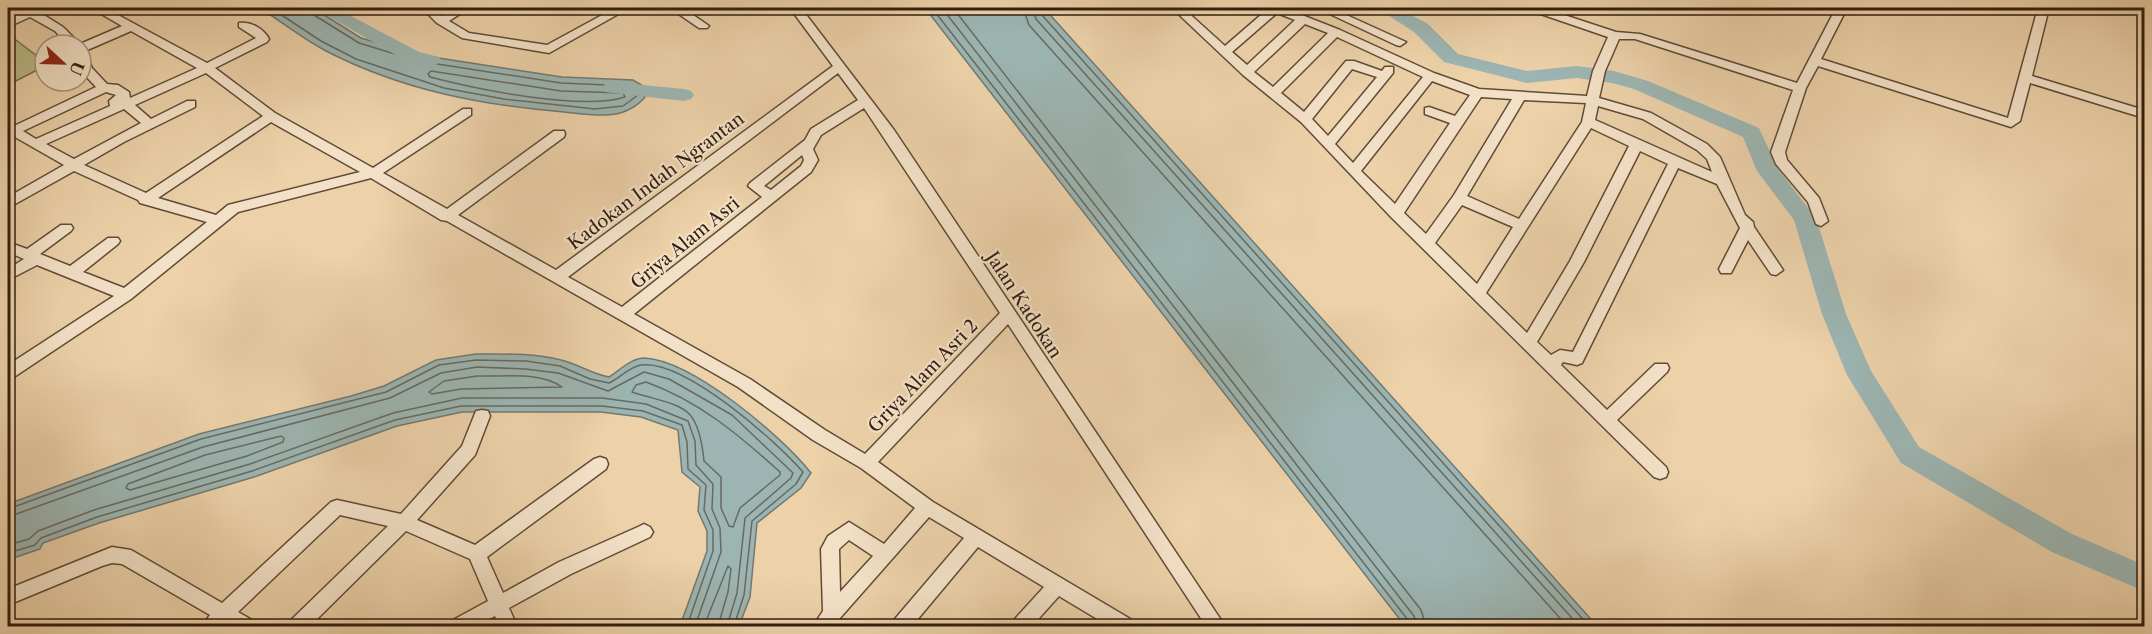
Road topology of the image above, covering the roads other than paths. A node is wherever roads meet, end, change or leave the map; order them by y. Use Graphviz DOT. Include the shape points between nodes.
graph roads {
  1 [pos="97,8"];
  2 [pos="428,8"];
  3 [pos="464,8"];
  4 [pos="623,8"];
  5 [pos="676,8"];
  6 [pos="796,8"];
  7 [pos="1177,8"];
  8 [pos="1275,8"];
  9 [pos="1323,8"];
  10 [pos="1533,8"];
  11 [pos="1842,8"];
  12 [pos="2044,8"];
  13 [pos="35,10"];
  14 [pos="1303,19"];
  15 [pos="441,21"];
  16 [pos="8,24"];
  17 [pos="243,25"];
  18 [pos="133,26"];
  19 [pos="703,26"];
  20 [pos="1336,32"];
  21 [pos="62,33"];
  22 [pos="1615,35"];
  23 [pos="1400,42"];
  24 [pos="93,43"];
  25 [pos="1225,52"];
  26 [pos="1398,61"];
  27 [pos="1814,62"];
  28 [pos="840,66"];
  29 [pos="207,68"];
  30 [pos="1247,72"];
  31 [pos="1383,75"];
  32 [pos="93,76"];
  33 [pos="1430,76"];
  34 [pos="2026,78"];
  35 [pos="104,88"];
  36 [pos="1800,88"];
  37 [pos="1477,93"];
  38 [pos="1273,94"];
  39 [pos="1519,98"];
  40 [pos="1593,100"];
  41 [pos="866,101"];
  42 [pos="121,105"];
  43 [pos="191,105"];
  44 [pos="1429,111"];
  45 [pos="467,112"];
  46 [pos="2145,114"];
  47 [pos="271,116"];
  48 [pos="1305,119"];
  49 [pos="1459,122"];
  50 [pos="1588,122"];
  51 [pos="149,124"];
  52 [pos="11,133"];
  53 [pos="559,134"];
  54 [pos="1329,143"];
  55 [pos="35,144"];
  56 [pos="1636,146"];
  57 [pos="1675,162"];
  58 [pos="72,166"];
  59 [pos="1353,171"];
  60 [pos="374,172"];
  61 [pos="1722,181"];
  62 [pos="1459,198"];
  63 [pos="145,200"];
  64 [pos="8,203"];
  65 [pos="1396,214"];
  66 [pos="446,217"];
  67 [pos="217,220"];
  68 [pos="1821,221"];
  69 [pos="1748,225"];
  70 [pos="1523,226"];
  71 [pos="66,228"];
  72 [pos="113,241"];
  73 [pos="1427,244"];
  74 [pos="8,247"];
  75 [pos="33,256"];
  76 [pos="1726,269"];
  77 [pos="1776,270"];
  78 [pos="72,272"];
  79 [pos="8,276"];
  80 [pos="556,278"];
  81 [pos="1479,292"];
  82 [pos="126,295"];
  83 [pos="1007,315"];
  84 [pos="622,316"];
  85 [pos="1528,345"];
  86 [pos="1550,366"];
  87 [pos="1661,368"];
  88 [pos="8,373"];
  89 [pos="482,416"];
  90 [pos="1606,421"];
  91 [pos="867,463"];
  92 [pos="600,464"];
  93 [pos="1660,472"];
  94 [pos="927,507"];
  95 [pos="404,522"];
  96 [pos="644,532"];
  97 [pos="976,536"];
  98 [pos="477,554"];
  99 [pos="885,554"];
  100 [pos="1057,586"];
  101 [pos="8,597"];
  102 [pos="498,605"];
  103 [pos="828,620"];
  104 [pos="217,621"];
  105 [pos="244,627"];
  106 [pos="298,627"];
  107 [pos="460,627"];
  108 [pos="508,627"];
  109 [pos="901,627"];
  110 [pos="1021,627"];
  111 [pos="1125,627"];
  112 [pos="1216,627"];
  1 -- 18 [label="street"];
  2 -- 15 [label="street"];
  3 -- 15 [label="street"];
  4 -- 15 [label="street" via="549,49 474,38"];
  5 -- 19 [label="street"];
  6 -- 28 [label="street, Jalan Kadokan"];
  7 -- 25 [label="street"];
  8 -- 14 [label="street"];
  8 -- 25 [label="street"];
  9 -- 23 [label="street"];
  10 -- 22 [label="street"];
  11 -- 27 [label="street"];
  12 -- 34 [label="street"];
  13 -- 16 [label="street"];
  13 -- 21 [label="street"];
  14 -- 20 [label="street"];
  14 -- 30 [label="street"];
  17 -- 29 [label="street" via="260,33 263,39"];
  18 -- 24 [label="street"];
  18 -- 29 [label="street"];
  20 -- 26 [label="street"];
  20 -- 38 [label="street"];
  22 -- 36 [label="street" via="1636,36"];
  22 -- 40 [label="street"];
  25 -- 30 [label="street"];
  26 -- 31 [label="street"];
  26 -- 33 [label="street"];
  27 -- 34 [label="street" via="2008,123 2014,120"];
  27 -- 36 [label="street"];
  28 -- 41 [label="street, Jalan Kadokan"];
  28 -- 80 [label="street, Kadokan Indah Ngrantan"];
  29 -- 42 [label="street"];
  29 -- 47 [label="street"];
  30 -- 38 [label="street"];
  31 -- 48 [label="street" via="1350,63"];
  31 -- 54 [label="street"];
  32 -- 35 [label="street"];
  33 -- 37 [label="street"];
  33 -- 59 [label="street"];
  34 -- 46 [label="street"];
  35 -- 42 [label="street" via="114,88 125,95 114,103"];
  35 -- 52 [label="street"];
  36 -- 68 [label="street" via="1778,157 1809,193"];
  37 -- 39 [label="street"];
  37 -- 49 [label="street"];
  38 -- 48 [label="street"];
  39 -- 40 [label="street"];
  39 -- 62 [label="street"];
  40 -- 50 [label="street"];
  40 -- 61 [label="street" via="1647,116 1681,134 1713,157"];
  41 -- 83 [label="street, Jalan Kadokan"];
  41 -- 84 [label="street, Griya Alam Asri" via="816,132 807,144 810,164"];
  42 -- 51 [label="street"];
  42 -- 55 [label="street"];
  43 -- 51 [label="street"];
  44 -- 49 [label="street"];
  45 -- 60 [label="street"];
  47 -- 60 [label="street"];
  47 -- 63 [label="street"];
  48 -- 54 [label="street"];
  49 -- 65 [label="street"];
  50 -- 56 [label="street"];
  50 -- 70 [label="street"];
  51 -- 58 [label="street"];
  52 -- 55 [label="street"];
  53 -- 66 [label="street"];
  54 -- 59 [label="street"];
  55 -- 58 [label="street"];
  56 -- 57 [label="street"];
  56 -- 85 [label="street" via="1577,262"];
  57 -- 61 [label="street"];
  57 -- 86 [label="street" via="1576,359 1557,356"];
  58 -- 63 [label="street"];
  58 -- 64 [label="street"];
  59 -- 65 [label="street"];
  60 -- 66 [label="street"];
  60 -- 67 [label="street" via="233,208"];
  61 -- 69 [label="street" via="1735,209"];
  62 -- 70 [label="street"];
  62 -- 73 [label="street"];
  63 -- 67 [label="street"];
  65 -- 73 [label="street"];
  66 -- 80 [label="street"];
  67 -- 82 [label="street"];
  69 -- 76 [label="street"];
  69 -- 77 [label="street"];
  70 -- 81 [label="street"];
  71 -- 75 [label="street"];
  72 -- 78 [label="street"];
  73 -- 81 [label="street"];
  74 -- 75 [label="street"];
  75 -- 78 [label="street"];
  75 -- 79 [label="street"];
  78 -- 82 [label="street"];
  80 -- 84 [label="street"];
  81 -- 85 [label="street"];
  82 -- 88 [label="street"];
  83 -- 91 [label="street, Griya Alam Asri 2"];
  83 -- 112 [label="street, Jalan Kadokan"];
  84 -- 91 [label="street" via="744,383"];
  85 -- 86 [label="street"];
  86 -- 90 [label="street"];
  87 -- 90 [label="street"];
  89 -- 95 [label="street" via="469,450"];
  90 -- 93 [label="street"];
  91 -- 94 [label="street"];
  92 -- 98 [label="street"];
  94 -- 97 [label="street"];
  94 -- 99 [label="street"];
  95 -- 98 [label="street"];
  95 -- 104 [label="street" via="337,507"];
  95 -- 106 [label="street"];
  96 -- 102 [label="street" via="565,568"];
  97 -- 100 [label="street"];
  97 -- 109 [label="street"];
  98 -- 102 [label="street"];
  99 -- 103 [label="street"];
  99 -- 103 [label="street" via="849,530 834,541 830,553"];
  100 -- 110 [label="street"];
  100 -- 111 [label="street"];
  101 -- 104 [label="street" via="112,555 125,556"];
  102 -- 107 [label="street"];
  102 -- 108 [label="street"];
  104 -- 105 [label="street"];
}
